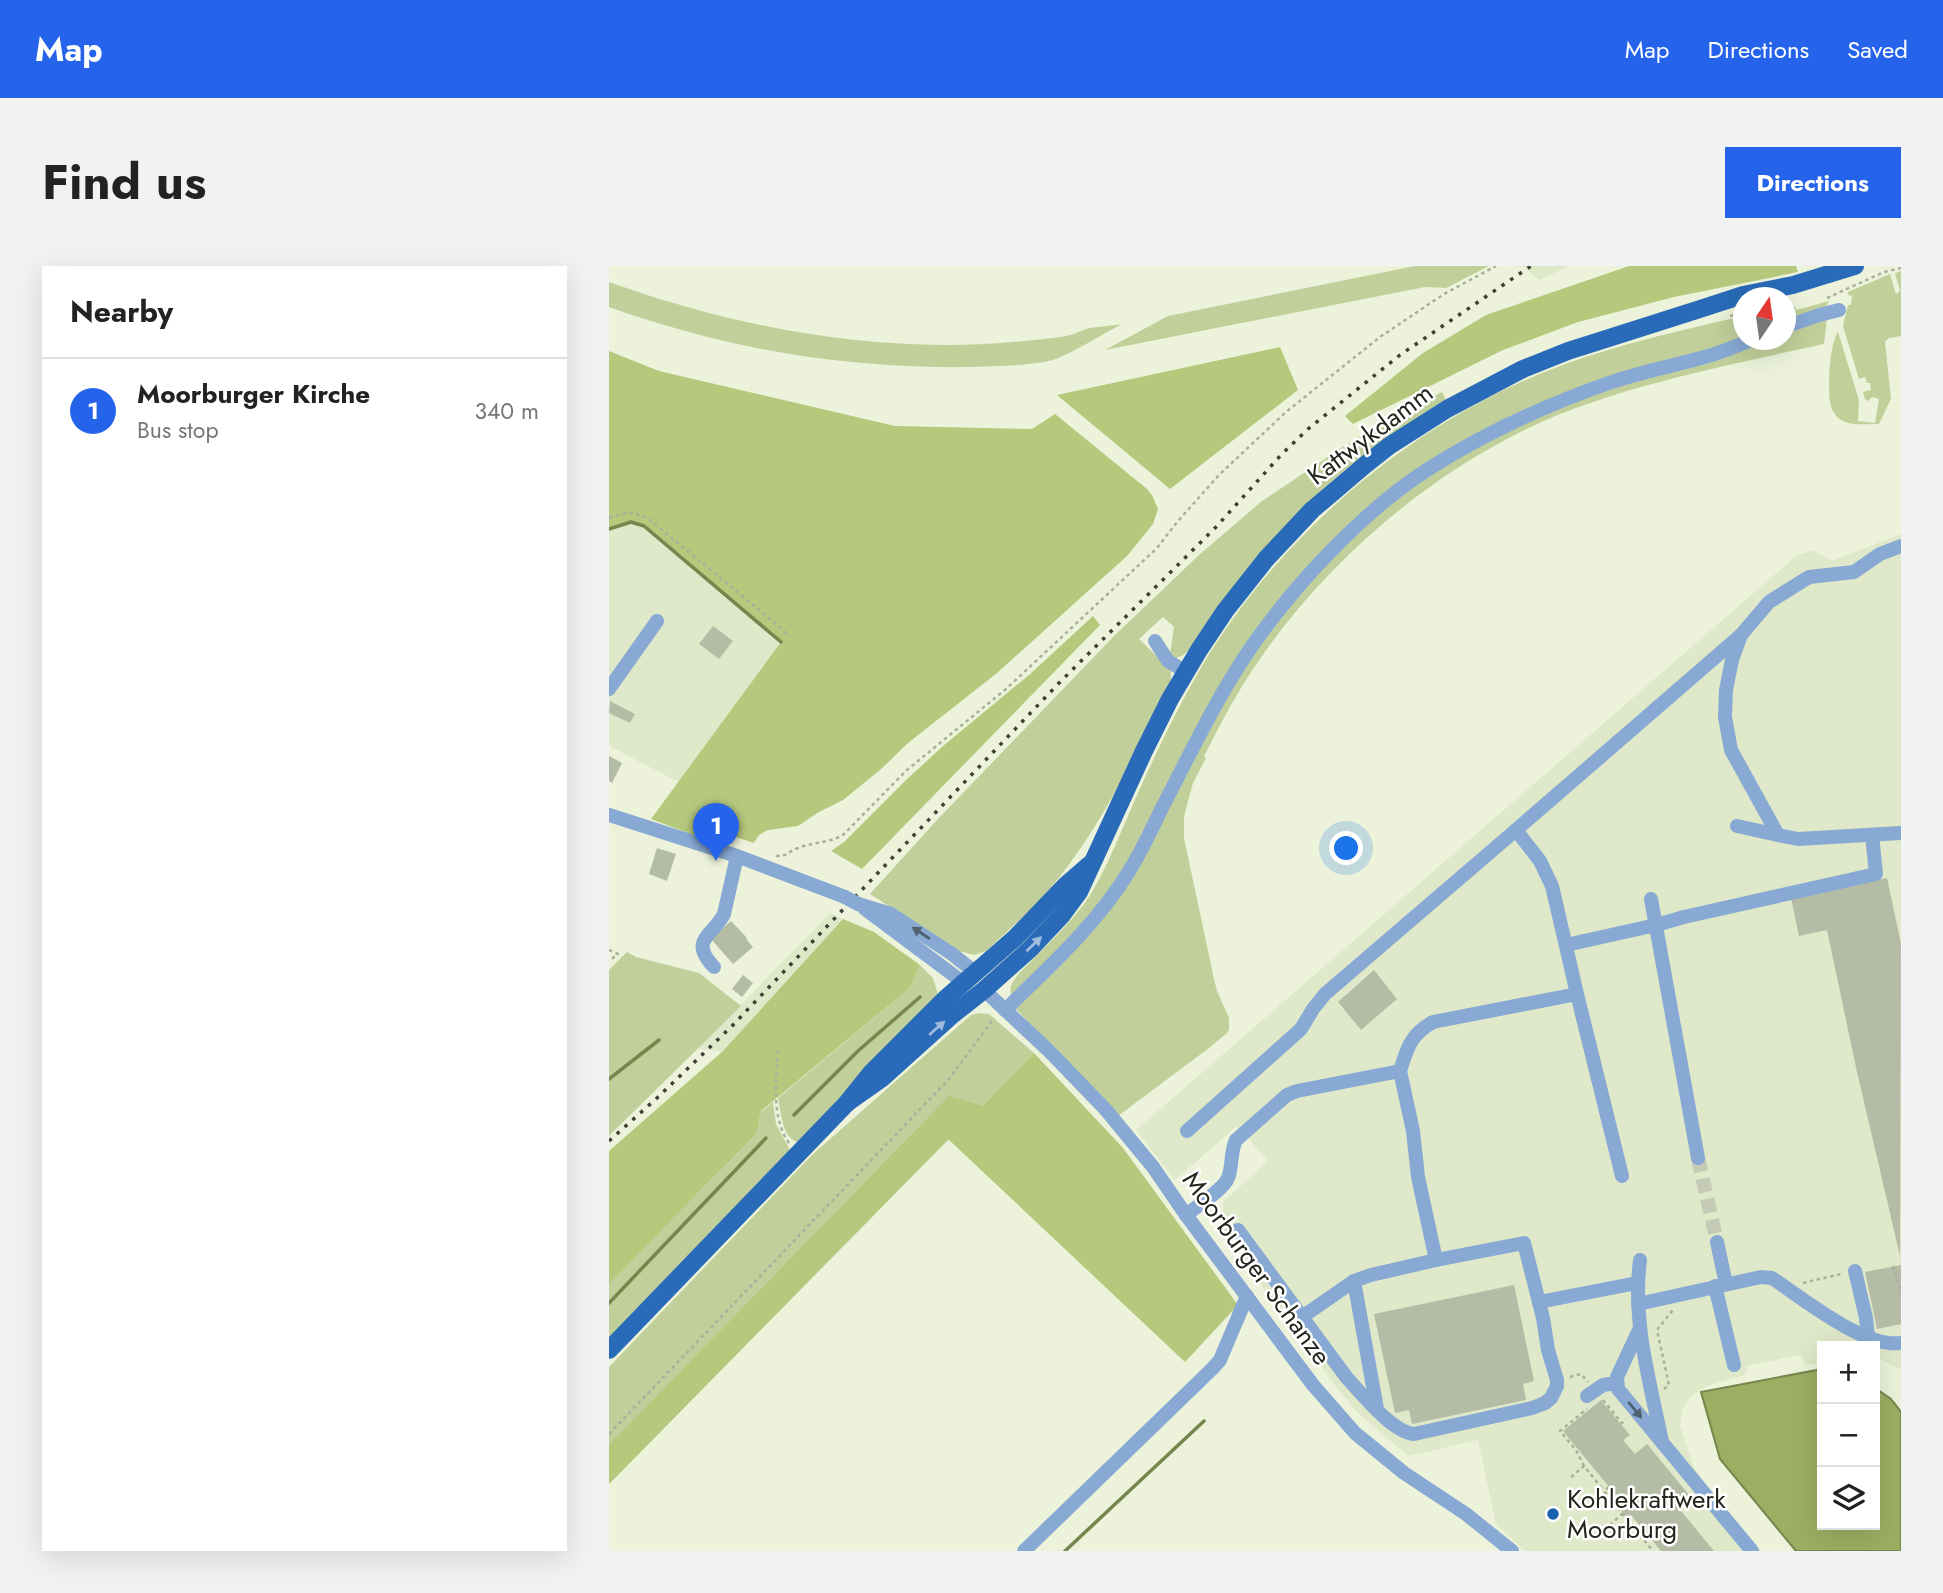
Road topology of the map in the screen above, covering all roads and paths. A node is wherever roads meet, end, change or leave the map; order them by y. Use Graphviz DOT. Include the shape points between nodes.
graph roads {
  1 [pos="1496,266"];
  2 [pos="1855,266"];
  3 [pos="1901,268"];
  4 [pos="1839,293"];
  5 [pos="1839,310"];
  6 [pos="1796,323"];
  7 [pos="1733,347"];
  8 [pos="609,518"];
  9 [pos="1901,546"];
  10 [pos="657,621"];
  11 [pos="1741,635"];
  12 [pos="789,637"];
  13 [pos="1155,641"];
  14 [pos="1185,672"];
  15 [pos="609,689"];
  16 [pos="609,815"];
  17 [pos="1737,826"];
  18 [pos="1516,830"];
  19 [pos="1901,833"];
  20 [pos="1778,835"];
  21 [pos="1872,835"];
  22 [pos="770,854"];
  23 [pos="737,856"];
  24 [pos="1091,863"];
  25 [pos="1651,899"];
  26 [pos="1656,925"];
  27 [pos="1566,945"];
  28 [pos="609,950"];
  29 [pos="621,950"];
  30 [pos="618,954"];
  31 [pos="609,961"];
  32 [pos="714,967"];
  33 [pos="970,978"];
  34 [pos="984,990"];
  35 [pos="1577,995"];
  36 [pos="1005,1010"];
  37 [pos="778,1051"];
  38 [pos="1401,1070"];
  39 [pos="847,1102"];
  40 [pos="1187,1131"];
  41 [pos="798,1152"];
  42 [pos="1698,1158"];
  43 [pos="1622,1176"];
  44 [pos="1186,1214"];
  45 [pos="1238,1230"];
  46 [pos="1717,1242"];
  47 [pos="1436,1260"];
  48 [pos="1640,1260"];
  49 [pos="1893,1266"];
  50 [pos="1855,1271"];
  51 [pos="1354,1281"];
  52 [pos="1637,1283"];
  53 [pos="1721,1285"];
  54 [pos="1785,1287"];
  55 [pos="1901,1290"];
  56 [pos="1247,1296"];
  57 [pos="1539,1302"];
  58 [pos="1679,1303"];
  59 [pos="1638,1304"];
  60 [pos="1302,1317"];
  61 [pos="1639,1330"];
  62 [pos="1868,1337"];
  63 [pos="1901,1343"];
  64 [pos="609,1350"];
  65 [pos="1734,1365"];
  66 [pos="1557,1380"];
  67 [pos="1617,1383"];
  68 [pos="1594,1395"];
  69 [pos="1654,1397"];
  70 [pos="1377,1409"];
  71 [pos="1636,1411"];
  72 [pos="609,1434"];
  73 [pos="1663,1443"];
  74 [pos="1584,1466"];
  75 [pos="1571,1477"];
  76 [pos="1609,1487"];
  77 [pos="1604,1491"];
  78 [pos="1623,1514"];
  79 [pos="1610,1525"];
  80 [pos="1639,1525"];
  81 [pos="1634,1528"];
  82 [pos="1648,1535"];
  83 [pos="1643,1539"];
  84 [pos="1024,1551"];
  85 [pos="1512,1551"];
  86 [pos="1653,1551"];
  87 [pos="1752,1551"];
  1 -- 22 [label="path" via="1380,337 1286,412 1220,474 1147,557 1006,689 907,770 843,835 785,856"];
  2 -- 14 [label="main road, Kattwykdamm" via="1743,295 1567,351 1437,414 1389,446 1312,510 1245,585"];
  3 -- 4 [label="path"];
  5 -- 6 [label="street"];
  7 -- 36 [label="street" via="1610,383 1514,421 1428,469 1357,526 1303,581 1251,646 1220,696 1128,874 1102,911"];
  8 -- 12 [label="path" via="637,512 650,520"];
  9 -- 11 [label="street" via="1854,572 1809,577 1769,602"];
  10 -- 15 [label="street"];
  11 -- 18 [label="street"];
  11 -- 20 [label="street" via="1726,690 1731,750"];
  13 -- 14 [label="street" via="1168,661"];
  14 -- 24 [label="main road, Kattwykdamm"];
  16 -- 23 [label="street"];
  17 -- 20 [label="street"];
  18 -- 27 [label="street" via="1547,873"];
  18 -- 40 [label="street" via="1325,994 1301,1029"];
  19 -- 21 [label="street"];
  20 -- 21 [label="street" via="1798,839"];
  21 -- 26 [label="street" via="1876,874"];
  23 -- 32 [label="street" via="724,914 703,944 704,956"];
  23 -- 33 [label="street" via="852,900"];
  24 -- 33 [label="main road, Kattwykdamm"];
  34 -- 24 [label="main road, Kattwykdamm, one-way" via="1062,915 1079,892"];
  25 -- 26 [label="street"];
  26 -- 27 [label="street"];
  26 -- 42 [label="street"];
  27 -- 35 [label="street"];
  28 -- 30 [label="path"];
  29 -- 30 [label="path"];
  30 -- 31 [label="path"];
  33 -- 34 [label="main road" via="980,977"];
  33 -- 39 [label="main road, Kattwykdamm"];
  34 -- 36 [label="street, Moorburger Schanze"];
  39 -- 34 [label="main road, Kattwykdamm, one-way" via="881,1079"];
  35 -- 38 [label="street" via="1433,1022 1414,1037"];
  35 -- 43 [label="street"];
  36 -- 44 [label="street, Moorburger Schanze" via="1105,1110"];
  36 -- 72 [label="path" via="993,1019 949,1079"];
  37 -- 41 [label="path" via="778,1116 782,1132"];
  38 -- 44 [label="street" via="1287,1095 1236,1140 1226,1183"];
  38 -- 47 [label="street"];
  39 -- 41 [label="main road"];
  41 -- 64 [label="main road"];
  44 -- 56 [label="street, Moorburger Schanze"];
  45 -- 60 [label="street"];
  46 -- 53 [label="street"];
  47 -- 51 [label="street"];
  47 -- 57 [label="street" via="1524,1242"];
  48 -- 52 [label="street"];
  49 -- 55 [label="path"];
  50 -- 54 [label="path"];
  50 -- 62 [label="street"];
  51 -- 60 [label="street"];
  51 -- 70 [label="street"];
  52 -- 57 [label="street"];
  52 -- 59 [label="street"];
  53 -- 54 [label="street" via="1761,1277"];
  53 -- 59 [label="street"];
  53 -- 65 [label="street"];
  54 -- 62 [label="street"];
  56 -- 84 [label="street" via="1220,1360"];
  56 -- 85 [label="street, Moorburger Schanze" via="1355,1433"];
  57 -- 66 [label="street"];
  58 -- 69 [label="path" via="1657,1330 1669,1385"];
  59 -- 61 [label="street"];
  60 -- 70 [label="street" via="1347,1378"];
  61 -- 67 [label="street"];
  61 -- 69 [label="street"];
  62 -- 63 [label="street"];
  66 -- 68 [label="path" via="1581,1374"];
  66 -- 70 [label="street" via="1554,1393 1532,1408 1414,1433 1405,1432"];
  67 -- 68 [label="street" via="1607,1383"];
  67 -- 71 [label="street, one-way"];
  68 -- 71 [label="path" via="1622,1423"];
  68 -- 74 [label="path" via="1560,1431"];
  69 -- 73 [label="street"];
  71 -- 73 [label="street"];
  73 -- 87 [label="street"];
  74 -- 75 [label="path"];
  74 -- 77 [label="path"];
  76 -- 77 [label="path"];
  77 -- 78 [label="path"];
  78 -- 79 [label="path"];
  78 -- 81 [label="path"];
  80 -- 81 [label="path"];
  81 -- 83 [label="path"];
  82 -- 83 [label="path"];
  83 -- 86 [label="path"];
}
